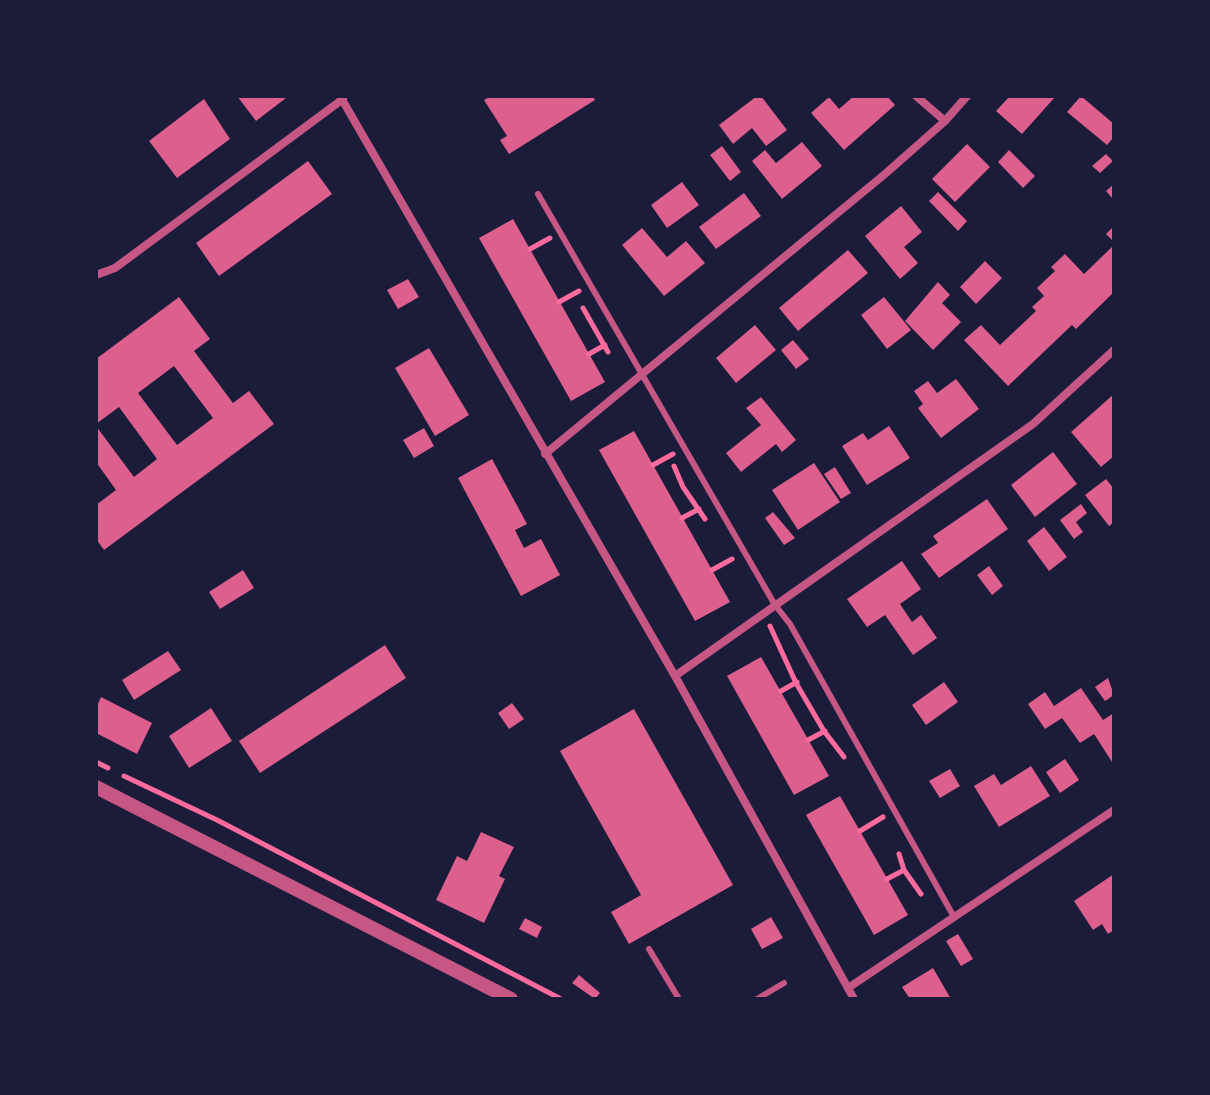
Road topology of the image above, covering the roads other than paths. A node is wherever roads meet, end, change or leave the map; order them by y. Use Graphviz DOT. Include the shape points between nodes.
graph roads {
  1 [pos="916,96"];
  2 [pos="967,96"];
  3 [pos="341,98"];
  4 [pos="945,121"];
  5 [pos="538,194"];
  6 [pos="96,275"];
  7 [pos="1114,350"];
  8 [pos="642,375"];
  9 [pos="545,454"];
  10 [pos="775,605"];
  11 [pos="675,676"];
  12 [pos="96,787"];
  13 [pos="1114,810"];
  14 [pos="954,917"];
  15 [pos="649,949"];
  16 [pos="784,983"];
  17 [pos="848,988"];
  18 [pos="511,999"];
  19 [pos="679,999"];
  20 [pos="757,999"];
  21 [pos="854,999"];
  1 -- 4 [label="street"];
  2 -- 4 [label="street"];
  3 -- 6 [label="street" via="115,268"];
  3 -- 9 [label="street"];
  4 -- 8 [label="street"];
  5 -- 8 [label="lane"];
  7 -- 10 [label="street" via="1033,424"];
  8 -- 9 [label="street"];
  8 -- 10 [label="lane"];
  9 -- 11 [label="street"];
  10 -- 11 [label="street"];
  10 -- 14 [label="lane"];
  11 -- 17 [label="street"];
  12 -- 18 [label="street"];
  13 -- 14 [label="street"];
  14 -- 17 [label="street"];
  15 -- 19 [label="lane"];
  16 -- 20 [label="lane"];
  17 -- 21 [label="street"];
}
